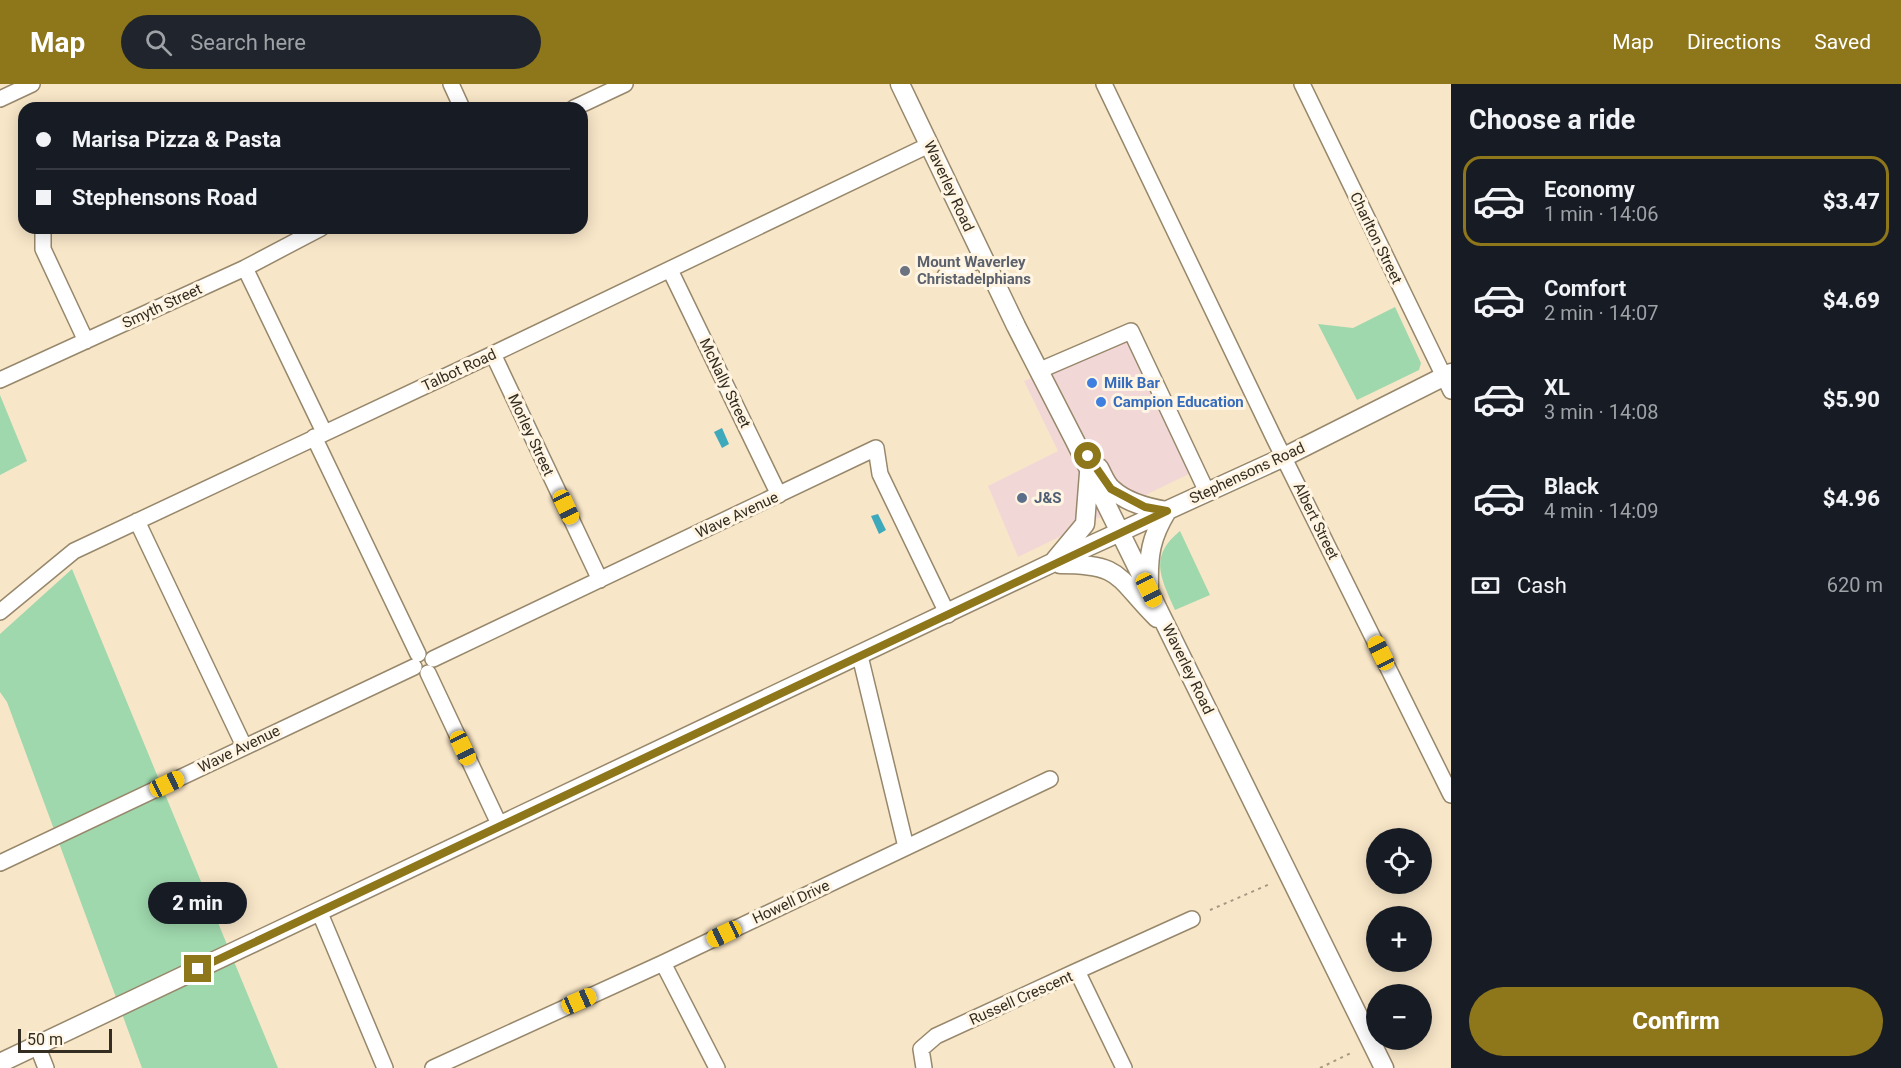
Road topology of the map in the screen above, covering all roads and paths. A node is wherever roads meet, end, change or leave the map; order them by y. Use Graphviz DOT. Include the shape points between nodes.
graph roads {
  1 [pos="32,84"];
  2 [pos="451,84"];
  3 [pos="625,84"];
  4 [pos="900,84"];
  5 [pos="1104,84"];
  6 [pos="1302,84"];
  7 [pos="0,99"];
  8 [pos="459,102"];
  9 [pos="587,102"];
  10 [pos="929,144"];
  11 [pos="43,234"];
  12 [pos="304,234"];
  13 [pos="983,258"];
  14 [pos="245,268"];
  15 [pos="670,270"];
  16 [pos="945,276"];
  17 [pos="86,341"];
  18 [pos="493,354"];
  19 [pos="1038,371"];
  20 [pos="0,380"];
  21 [pos="1448,380"];
  22 [pos="319,435"];
  23 [pos="1075,441"];
  24 [pos="1284,457"];
  25 [pos="1089,472"];
  26 [pos="1207,492"];
  27 [pos="779,495"];
  28 [pos="1167,511"];
  29 [pos="137,521"];
  30 [pos="1119,534"];
  31 [pos="1052,564"];
  32 [pos="600,580"];
  33 [pos="1149,590"];
  34 [pos="0,612"];
  35 [pos="948,615"];
  36 [pos="1169,629"];
  37 [pos="860,656"];
  38 [pos="423,663"];
  39 [pos="244,746"];
  40 [pos="1050,779"];
  41 [pos="1451,795"];
  42 [pos="500,826"];
  43 [pos="906,848"];
  44 [pos="0,863"];
  45 [pos="1270,884"];
  46 [pos="1210,910"];
  47 [pos="319,911"];
  48 [pos="1192,919"];
  49 [pos="663,963"];
  50 [pos="1077,971"];
  51 [pos="37,1045"];
  52 [pos="1353,1052"];
  53 [pos="0,1063"];
  54 [pos="1382,1066"];
  55 [pos="46,1068"];
  56 [pos="385,1068"];
  57 [pos="433,1068"];
  58 [pos="717,1068"];
  59 [pos="924,1068"];
  60 [pos="1124,1068"];
  61 [pos="1320,1068"];
  1 -- 7 [label="street"];
  2 -- 8 [label="street"];
  3 -- 9 [label="street"];
  4 -- 10 [label="main road, Waverley Road"];
  5 -- 24 [label="street, Albert Street"];
  6 -- 21 [label="street, Charlton Street"];
  10 -- 13 [label="main road, Waverley Road"];
  10 -- 15 [label="street, Talbot Road"];
  11 -- 17 [label="street" via="42,249"];
  12 -- 14 [label="street, Smyth Street"];
  13 -- 16 [label="street"];
  13 -- 19 [label="main road, Waverley Road"];
  14 -- 17 [label="street, Smyth Street"];
  14 -- 22 [label="street"];
  15 -- 18 [label="street, Talbot Road"];
  15 -- 27 [label="street, McNally Street"];
  17 -- 20 [label="street, Smyth Street"];
  18 -- 22 [label="street, Talbot Road"];
  18 -- 32 [label="street, Morley Street"];
  19 -- 23 [label="main road, Waverley Road"];
  19 -- 26 [label="street" via="1131,331"];
  21 -- 24 [label="main road, Stephensons Road"];
  22 -- 29 [label="street, Talbot Road"];
  22 -- 38 [label="street"];
  23 -- 25 [label="main road, Waverley Road"];
  23 -- 28 [label="main road" via="1111,489 1145,507"];
  24 -- 26 [label="main road, Stephensons Road"];
  24 -- 41 [label="street, Albert Street"];
  25 -- 30 [label="main road, Waverley Road"];
  25 -- 31 [label="main road" via="1085,524"];
  26 -- 28 [label="main road, Stephensons Road"];
  27 -- 32 [label="street, Wave Avenue"];
  27 -- 35 [label="street, Wave Avenue" via="876,448 880,474"];
  28 -- 30 [label="main road, Stephensons Road"];
  28 -- 33 [label="main road" via="1154,532"];
  29 -- 34 [label="street, Talbot Road" via="74,551"];
  29 -- 39 [label="street"];
  30 -- 31 [label="main road, Stephensons Road"];
  30 -- 33 [label="main road, Waverley Road"];
  31 -- 35 [label="main road, Stephensons Road"];
  31 -- 36 [label="main road" via="1104,566 1119,575"];
  32 -- 38 [label="street, Wave Avenue"];
  33 -- 36 [label="main road, Waverley Road"];
  35 -- 37 [label="main road, Stephensons Road"];
  36 -- 54 [label="main road, Waverley Road"];
  37 -- 42 [label="main road, Stephensons Road"];
  37 -- 43 [label="street"];
  38 -- 39 [label="street, Wave Avenue"];
  38 -- 42 [label="street"];
  39 -- 44 [label="street, Wave Avenue"];
  40 -- 43 [label="street, Howell Drive"];
  42 -- 47 [label="main road, Stephensons Road"];
  43 -- 49 [label="street, Howell Drive"];
  45 -- 46 [label="path"];
  47 -- 51 [label="main road, Stephensons Road"];
  47 -- 56 [label="street"];
  48 -- 50 [label="street"];
  49 -- 57 [label="street, Howell Drive"];
  49 -- 58 [label="street"];
  50 -- 59 [label="street, Russell Crescent" via="936,1036 921,1049"];
  50 -- 60 [label="street, Russell Crescent"];
  51 -- 53 [label="main road, Stephensons Road"];
  51 -- 55 [label="street"];
  52 -- 61 [label="path"];
}
